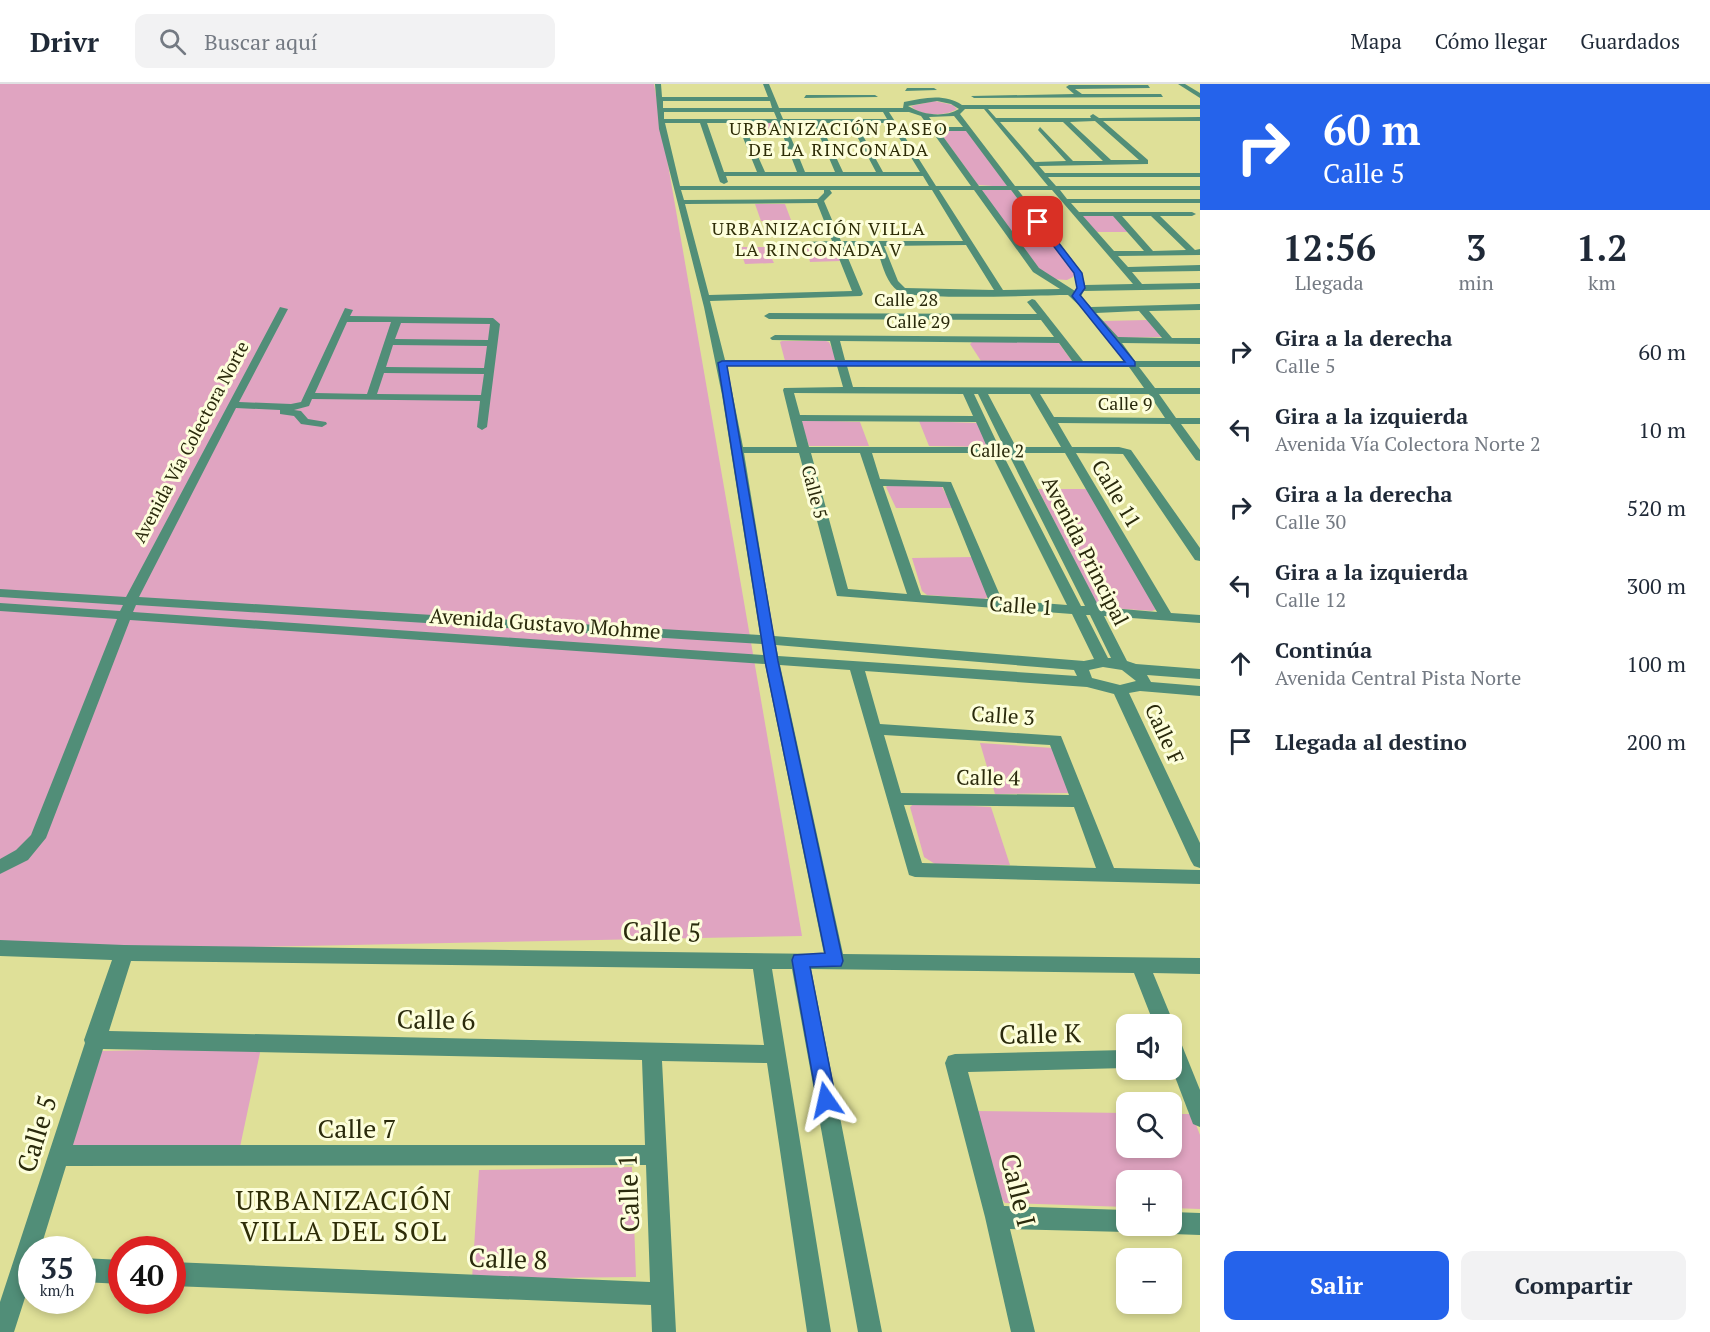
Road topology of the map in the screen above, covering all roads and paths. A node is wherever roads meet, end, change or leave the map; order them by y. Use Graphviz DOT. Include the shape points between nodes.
graph roads {
  1 [pos="658,84"];
  2 [pos="766,84"];
  3 [pos="1181,84"];
  4 [pos="1068,85"];
  5 [pos="1146,85"];
  6 [pos="905,87"];
  7 [pos="935,87"];
  8 [pos="974,96"];
  9 [pos="1046,96"];
  10 [pos="1080,96"];
  11 [pos="1161,96"];
  12 [pos="1200,96"];
  13 [pos="659,99"];
  14 [pos="772,99"];
  15 [pos="914,100"];
  16 [pos="946,101"];
  17 [pos="812,107"];
  18 [pos="1057,107"];
  19 [pos="1177,107"];
  20 [pos="778,108"];
  21 [pos="883,108"];
  22 [pos="906,108"];
  23 [pos="985,108"];
  24 [pos="1085,108"];
  25 [pos="1200,108"];
  26 [pos="660,109"];
  27 [pos="960,110"];
  28 [pos="923,114"];
  29 [pos="996,120"];
  30 [pos="1065,120"];
  31 [pos="1097,120"];
  32 [pos="1200,120"];
  33 [pos="661,121"];
  34 [pos="702,121"];
  35 [pos="739,121"];
  36 [pos="782,121"];
  37 [pos="816,121"];
  38 [pos="852,121"];
  39 [pos="890,121"];
  40 [pos="934,129"];
  41 [pos="968,129"];
  42 [pos="1004,129"];
  43 [pos="1013,129"];
  44 [pos="1031,129"];
  45 [pos="1040,129"];
  46 [pos="1052,129"];
  47 [pos="1064,129"];
  48 [pos="1075,129"];
  49 [pos="1033,164"];
  50 [pos="1071,164"];
  51 [pos="1111,164"];
  52 [pos="722,174"];
  53 [pos="762,174"];
  54 [pos="802,174"];
  55 [pos="840,174"];
  56 [pos="881,174"];
  57 [pos="923,174"];
  58 [pos="1044,175"];
  59 [pos="1200,175"];
  60 [pos="932,187"];
  61 [pos="678,188"];
  62 [pos="726,188"];
  63 [pos="975,188"];
  64 [pos="1012,188"];
  65 [pos="1054,188"];
  66 [pos="1200,188"];
  67 [pos="827,191"];
  68 [pos="820,201"];
  69 [pos="1066,201"];
  70 [pos="1178,201"];
  71 [pos="1200,201"];
  72 [pos="681,202"];
  73 [pos="1077,214"];
  74 [pos="1115,214"];
  75 [pos="1153,214"];
  76 [pos="1192,214"];
  77 [pos="1200,221"];
  78 [pos="967,243"];
  79 [pos="804,244"];
  80 [pos="838,244"];
  81 [pos="879,244"];
  82 [pos="1196,252"];
  83 [pos="1151,253"];
  84 [pos="1112,254"];
  85 [pos="1200,268"];
  86 [pos="1126,270"];
  87 [pos="1050,281"];
  88 [pos="1200,286"];
  89 [pos="1140,287"];
  90 [pos="1076,289"];
  91 [pos="1000,292"];
  92 [pos="1032,302"];
  93 [pos="707,304"];
  94 [pos="1189,308"];
  95 [pos="1200,308"];
  96 [pos="283,309"];
  97 [pos="1142,309"];
  98 [pos="1089,310"];
  99 [pos="1042,317"];
  100 [pos="397,319"];
  101 [pos="1200,319"];
  102 [pos="834,339"];
  103 [pos="1061,340"];
  104 [pos="1114,340"];
  105 [pos="1169,340"];
  106 [pos="1200,340"];
  107 [pos="390,342"];
  108 [pos="492,343"];
  109 [pos="779,351"];
  110 [pos="971,352"];
  111 [pos="722,363"];
  112 [pos="842,363"];
  113 [pos="1080,364"];
  114 [pos="1132,364"];
  115 [pos="1200,364"];
  116 [pos="380,370"];
  117 [pos="489,370"];
  118 [pos="849,390"];
  119 [pos="967,390"];
  120 [pos="981,390"];
  121 [pos="1033,390"];
  122 [pos="1151,391"];
  123 [pos="1200,391"];
  124 [pos="309,396"];
  125 [pos="372,397"];
  126 [pos="484,398"];
  127 [pos="230,409"];
  128 [pos="795,418"];
  129 [pos="981,419"];
  130 [pos="1050,420"];
  131 [pos="1173,420"];
  132 [pos="1200,421"];
  133 [pos="322,424"];
  134 [pos="482,427"];
  135 [pos="738,450"];
  136 [pos="803,450"];
  137 [pos="865,450"];
  138 [pos="995,451"];
  139 [pos="1011,451"];
  140 [pos="1069,452"];
  141 [pos="1198,453"];
  142 [pos="878,483"];
  143 [pos="1200,557"];
  144 [pos="0,593"];
  145 [pos="842,593"];
  146 [pos="915,598"];
  147 [pos="129,604"];
  148 [pos="997,604"];
  149 [pos="0,607"];
  150 [pos="1076,610"];
  151 [pos="1095,612"];
  152 [pos="1167,617"];
  153 [pos="1200,619"];
  154 [pos="769,640"];
  155 [pos="772,661"];
  156 [pos="1103,662"];
  157 [pos="856,666"];
  158 [pos="1084,666"];
  159 [pos="1128,667"];
  160 [pos="1200,674"];
  161 [pos="1087,682"];
  162 [pos="1140,686"];
  163 [pos="1120,690"];
  164 [pos="1200,691"];
  165 [pos="876,729"];
  166 [pos="895,800"];
  167 [pos="1080,801"];
  168 [pos="1200,861"];
  169 [pos="0,867"];
  170 [pos="1108,875"];
  171 [pos="1200,877"];
  172 [pos="0,948"];
  173 [pos="124,952"];
  174 [pos="761,960"];
  175 [pos="800,960"];
  176 [pos="835,961"];
  177 [pos="1200,966"];
  178 [pos="1141,967"];
  179 [pos="1160,1014"];
  180 [pos="94,1040"];
  181 [pos="652,1052"];
  182 [pos="776,1053"];
  183 [pos="1116,1059"];
  184 [pos="955,1063"];
  185 [pos="1182,1074"];
  186 [pos="1200,1117"];
  187 [pos="657,1155"];
  188 [pos="58,1156"];
  189 [pos="996,1217"];
  190 [pos="1116,1221"];
  191 [pos="1182,1223"];
  192 [pos="1200,1224"];
  193 [pos="36,1236"];
  194 [pos="186,1275"];
  195 [pos="18,1291"];
  196 [pos="662,1294"];
  197 [pos="2,1332"];
  198 [pos="664,1332"];
  199 [pos="819,1332"];
  200 [pos="870,1332"];
  201 [pos="1023,1332"];
  1 -- 13 [label="street"];
  2 -- 14 [label="street"];
  3 -- 12 [label="street"];
  4 -- 5 [label="street"];
  4 -- 10 [label="street"];
  5 -- 11 [label="street"];
  6 -- 7 [label="street"];
  6 -- 15 [label="street"];
  7 -- 16 [label="street"];
  8 -- 9 [label="street"];
  8 -- 9 [label="street" via="966,88 1038,88"];
  8 -- 23 [label="street"];
  9 -- 10 [label="street"];
  9 -- 18 [label="street"];
  10 -- 11 [label="street"];
  11 -- 19 [label="street"];
  13 -- 14 [label="street" via="743,95"];
  13 -- 26 [label="street"];
  14 -- 20 [label="street"];
  15 -- 16 [label="street"];
  15 -- 22 [label="street" via="906,103"];
  16 -- 27 [label="street"];
  17 -- 20 [label="street"];
  17 -- 21 [label="street"];
  17 -- 21 [label="street" via="804,93 873,94"];
  18 -- 23 [label="street"];
  18 -- 24 [label="street"];
  19 -- 24 [label="street"];
  19 -- 25 [label="street"];
  20 -- 21 [label="street"];
  20 -- 26 [label="street"];
  20 -- 36 [label="street"];
  21 -- 22 [label="street"];
  21 -- 39 [label="street"];
  22 -- 28 [label="street"];
  23 -- 24 [label="street"];
  23 -- 27 [label="street"];
  23 -- 29 [label="street"];
  24 -- 25 [label="street"];
  24 -- 31 [label="street"];
  26 -- 33 [label="street"];
  27 -- 28 [label="street"];
  27 -- 41 [label="street"];
  28 -- 40 [label="street"];
  29 -- 30 [label="street"];
  29 -- 42 [label="street"];
  30 -- 31 [label="street"];
  30 -- 48 [label="street"];
  31 -- 32 [label="street"];
  31 -- 51 [label="street" via="1144,162"];
  33 -- 34 [label="street"];
  33 -- 61 [label="street"];
  34 -- 35 [label="street"];
  34 -- 52 [label="street"];
  35 -- 36 [label="street"];
  35 -- 53 [label="street"];
  36 -- 37 [label="street"];
  36 -- 54 [label="street"];
  37 -- 38 [label="street"];
  37 -- 55 [label="street"];
  38 -- 39 [label="street"];
  38 -- 56 [label="street"];
  39 -- 57 [label="street"];
  40 -- 41 [label="street"];
  40 -- 63 [label="street"];
  41 -- 64 [label="street"];
  42 -- 43 [label="street"];
  42 -- 49 [label="street"];
  44 -- 45 [label="street"];
  45 -- 46 [label="street"];
  45 -- 50 [label="street"];
  47 -- 48 [label="street"];
  48 -- 51 [label="street"];
  49 -- 50 [label="street"];
  49 -- 58 [label="street"];
  50 -- 51 [label="street"];
  52 -- 53 [label="street"];
  52 -- 62 [label="street"];
  53 -- 54 [label="street"];
  54 -- 55 [label="street"];
  55 -- 56 [label="street"];
  56 -- 57 [label="street"];
  57 -- 60 [label="street"];
  58 -- 59 [label="street"];
  58 -- 65 [label="street"];
  60 -- 62 [label="street"];
  60 -- 63 [label="street"];
  60 -- 78 [label="street"];
  61 -- 62 [label="street"];
  61 -- 72 [label="street"];
  63 -- 64 [label="street"];
  63 -- 87 [label="street" via="1036,270"];
  64 -- 65 [label="street"];
  64 -- 90 [label="street" via="1078,273"];
  65 -- 66 [label="street"];
  65 -- 69 [label="street"];
  67 -- 68 [label="street"];
  68 -- 72 [label="street"];
  68 -- 80 [label="street"];
  69 -- 70 [label="street"];
  69 -- 73 [label="street"];
  70 -- 71 [label="street"];
  70 -- 76 [label="street"];
  72 -- 93 [label="street"];
  73 -- 74 [label="street"];
  73 -- 84 [label="street"];
  74 -- 75 [label="street"];
  74 -- 83 [label="street"];
  75 -- 76 [label="street"];
  75 -- 82 [label="street"];
  76 -- 77 [label="street"];
  78 -- 81 [label="street"];
  78 -- 91 [label="street"];
  79 -- 80 [label="street"];
  80 -- 81 [label="street"];
  80 -- 93 [label="street" via="858,294"];
  81 -- 91 [label="street" via="894,282 902,291"];
  82 -- 83 [label="street"];
  83 -- 84 [label="street"];
  84 -- 86 [label="street"];
  85 -- 86 [label="street"];
  86 -- 89 [label="street"];
  87 -- 90 [label="street"];
  87 -- 90 [label="street"];
  88 -- 89 [label="street"];
  89 -- 90 [label="street"];
  90 -- 91 [label="street"];
  90 -- 98 [label="street"];
  92 -- 99 [label="street"];
  93 -- 111 [label="street"];
  94 -- 95 [label="street"];
  94 -- 97 [label="street"];
  94 -- 101 [label="street"];
  96 -- 127 [label="street, Avenida Vía Colectora Norte"];
  97 -- 98 [label="street"];
  97 -- 105 [label="street"];
  98 -- 104 [label="street"];
  99 -- 103 [label="street"];
  99 -- 109 [label="street, Calle 28" via="767,311"];
  100 -- 107 [label="street"];
  100 -- 108 [label="street" via="491,320 495,324"];
  100 -- 124 [label="street" via="346,314"];
  102 -- 109 [label="street, Calle 29"];
  102 -- 110 [label="street, Calle 29"];
  102 -- 112 [label="street"];
  103 -- 110 [label="street, Calle 29"];
  103 -- 113 [label="street"];
  104 -- 105 [label="street"];
  104 -- 114 [label="street"];
  105 -- 106 [label="street"];
  107 -- 108 [label="street"];
  107 -- 116 [label="street"];
  108 -- 117 [label="street"];
  109 -- 111 [label="street"];
  109 -- 112 [label="street"];
  110 -- 112 [label="street"];
  110 -- 113 [label="street"];
  111 -- 135 [label="street"];
  112 -- 118 [label="street"];
  113 -- 114 [label="street"];
  114 -- 115 [label="street"];
  114 -- 122 [label="street"];
  116 -- 117 [label="street"];
  116 -- 125 [label="street"];
  117 -- 126 [label="street"];
  118 -- 119 [label="street"];
  118 -- 128 [label="street, Calle 5" via="788,390"];
  119 -- 120 [label="street"];
  119 -- 129 [label="street, Avenida Principal"];
  120 -- 121 [label="street"];
  120 -- 139 [label="street, Avenida Principal"];
  121 -- 122 [label="street"];
  121 -- 130 [label="street, Calle 11"];
  122 -- 123 [label="street"];
  122 -- 131 [label="street"];
  124 -- 125 [label="street"];
  124 -- 127 [label="street" via="305,404 298,406"];
  125 -- 126 [label="street"];
  126 -- 134 [label="street"];
  127 -- 133 [label="street" via="293,412 305,422"];
  127 -- 147 [label="street, Avenida Vía Colectora Norte"];
  128 -- 129 [label="street"];
  128 -- 136 [label="street, Calle 5"];
  129 -- 138 [label="street, Avenida Principal"];
  130 -- 131 [label="street, Calle 9"];
  130 -- 140 [label="street, Calle 11"];
  131 -- 132 [label="street, Calle 9"];
  131 -- 141 [label="street"];
  135 -- 136 [label="street, Calle 2"];
  135 -- 154 [label="street"];
  136 -- 137 [label="street, Calle 2"];
  136 -- 145 [label="street, Calle 5"];
  137 -- 138 [label="street, Calle 2"];
  137 -- 142 [label="street"];
  138 -- 139 [label="street, Calle 2"];
  138 -- 150 [label="street, Avenida Principal"];
  139 -- 140 [label="street, Calle 2"];
  139 -- 151 [label="street, Avenida Principal"];
  140 -- 143 [label="street, Calle 2" via="1127,452"];
  140 -- 152 [label="street, Calle 11"];
  142 -- 146 [label="street"];
  142 -- 148 [label="street" via="947,484"];
  144 -- 147 [label="street, Avenida Gustavo Mohme"];
  145 -- 146 [label="street, Calle 1"];
  146 -- 148 [label="street, Calle 1"];
  147 -- 149 [label="street, Avenida Gustavo Mohme"];
  147 -- 154 [label="street, Avenida Gustavo Mohme"];
  147 -- 155 [label="street, Avenida Gustavo Mohme"];
  147 -- 169 [label="street, Avenida Vía Colectora Norte" via="38,838 29,850"];
  148 -- 150 [label="street, Calle 1"];
  150 -- 151 [label="street, Calle 1"];
  150 -- 156 [label="street, Avenida Principal"];
  151 -- 152 [label="street, Calle 1"];
  151 -- 159 [label="street, Avenida Principal"];
  152 -- 153 [label="street, Calle 1"];
  154 -- 155 [label="street"];
  154 -- 158 [label="street, Avenida Gustavo Mohme"];
  155 -- 157 [label="street, Avenida Gustavo Mohme"];
  155 -- 176 [label="street"];
  156 -- 158 [label="street, Avenida Gustavo Mohme"];
  156 -- 159 [label="street"];
  157 -- 161 [label="street, Avenida Gustavo Mohme"];
  157 -- 165 [label="street"];
  158 -- 161 [label="street" via="1081,671"];
  159 -- 160 [label="street"];
  159 -- 162 [label="street, Avenida Principal" via="1141,675 1144,682"];
  161 -- 163 [label="street, Avenida Gustavo Mohme"];
  162 -- 163 [label="street"];
  162 -- 164 [label="street"];
  163 -- 168 [label="street, Calle F"];
  165 -- 166 [label="street"];
  165 -- 167 [label="street, Calle 3" via="1056,740"];
  166 -- 167 [label="street, Calle 4"];
  166 -- 170 [label="street" via="915,870"];
  167 -- 170 [label="street, Calle 3"];
  170 -- 171 [label="street"];
  172 -- 173 [label="street, Calle 5"];
  173 -- 174 [label="street, Calle 5"];
  173 -- 180 [label="street, Calle 5"];
  174 -- 175 [label="street, Calle 5"];
  174 -- 182 [label="street"];
  175 -- 176 [label="street, Calle 5"];
  175 -- 200 [label="street"];
  176 -- 178 [label="street, Calle 5"];
  177 -- 178 [label="street, Calle 5"];
  178 -- 179 [label="street"];
  180 -- 181 [label="street, Calle 6"];
  180 -- 188 [label="street, Calle 5"];
  181 -- 182 [label="street, Calle 6"];
  181 -- 187 [label="street, Calle 1"];
  182 -- 199 [label="street"];
  183 -- 184 [label="street, Calle K"];
  184 -- 189 [label="street, Calle I"];
  185 -- 186 [label="street"];
  187 -- 188 [label="street, Calle 7"];
  187 -- 196 [label="street, Calle 1"];
  188 -- 193 [label="street, Calle 5"];
  189 -- 190 [label="street"];
  189 -- 201 [label="street, Calle I"];
  191 -- 192 [label="street"];
  194 -- 196 [label="street, Calle 8"];
  195 -- 197 [label="street, Calle 5"];
  196 -- 198 [label="street, Calle 1"];
}
